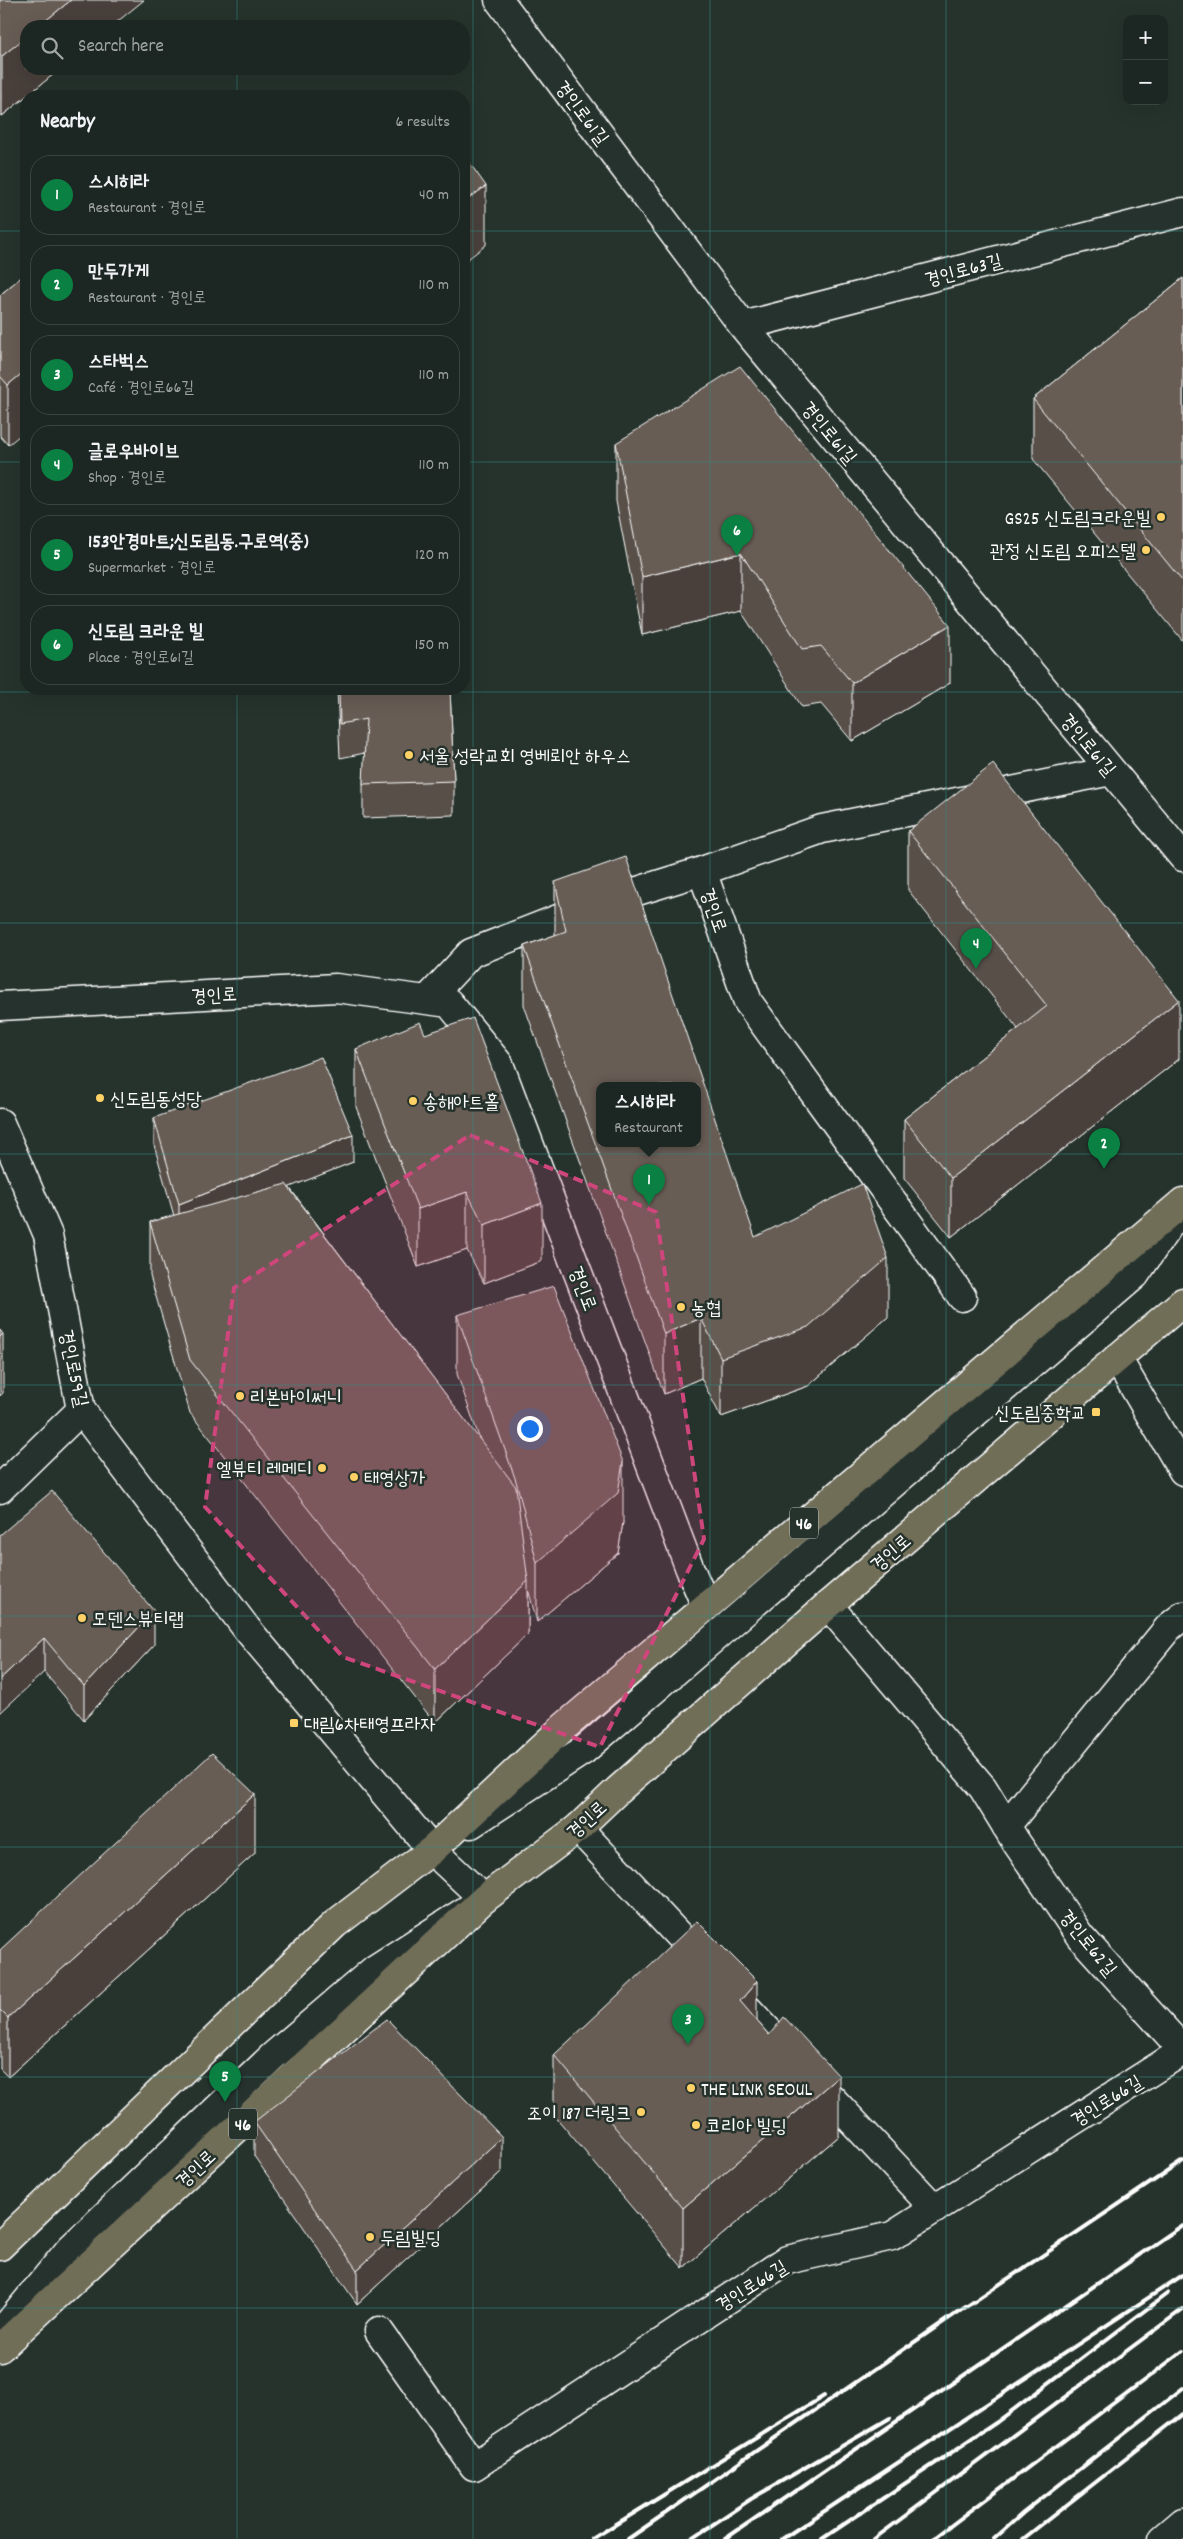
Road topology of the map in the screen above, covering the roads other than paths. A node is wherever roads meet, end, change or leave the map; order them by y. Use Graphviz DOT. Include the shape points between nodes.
graph roads {
  1 [pos="499,0"];
  2 [pos="1183,212"];
  3 [pos="743,326"];
  4 [pos="1111,771"];
  5 [pos="1181,854"];
  6 [pos="702,871"];
  7 [pos="1183,880"];
  8 [pos="428,1000"];
  9 [pos="0,1006"];
  10 [pos="0,1123"];
  11 [pos="1183,1203"];
  12 [pos="962,1297"];
  13 [pos="1183,1302"];
  14 [pos="1117,1358"];
  15 [pos="81,1410"];
  16 [pos="1183,1471"];
  17 [pos="0,1489"];
  18 [pos="828,1605"];
  19 [pos="706,1606"];
  20 [pos="1183,1616"];
  21 [pos="1006,1826"];
  22 [pos="578,1828"];
  23 [pos="432,1850"];
  24 [pos="484,1899"];
  25 [pos="1183,2050"];
  26 [pos="935,2209"];
  27 [pos="0,2246"];
  28 [pos="379,2331"];
  29 [pos="0,2334"];
  30 [pos="0,2348"];
  31 [pos="1183,2522"];
  32 [pos="1163,2539"];
  1 -- 3 [label="street, 경인로61길"];
  2 -- 3 [label="street, 경인로63길"];
  3 -- 4 [label="street, 경인로61길"];
  4 -- 5 [label="street, 경인로61길"];
  4 -- 6 [label="street, 경인로" via="822,829"];
  5 -- 7 [label="street"];
  6 -- 8 [label="street, 경인로" via="599,903 471,952"];
  6 -- 12 [label="street, 경인로" via="748,1002"];
  8 -- 9 [label="street, 경인로" via="336,988"];
  8 -- 19 [label="street, 경인로" via="449,1003 499,1064"];
  10 -- 15 [label="street, 경인로59길" via="48,1235"];
  11 -- 19 [label="main road, 46"];
  11 -- 23 [label="street" via="1135,1275 584,1750"];
  13 -- 14 [label="main road, 경인로 / 46"];
  14 -- 16 [label="street"];
  14 -- 18 [label="main road, 경인로 / 46"];
  15 -- 17 [label="street"];
  15 -- 23 [label="street, 경인로59길" via="247,1629"];
  18 -- 21 [label="street, 경인로62길" via="983,1788"];
  18 -- 22 [label="main road, 경인로 / 46"];
  19 -- 23 [label="main road, 46" via="564,1726"];
  20 -- 21 [label="street" via="1169,1627"];
  21 -- 25 [label="street, 경인로62길" via="1080,1936"];
  22 -- 24 [label="main road, 경인로 / 46"];
  22 -- 26 [label="street"];
  23 -- 24 [label="street, 경인로59길"];
  23 -- 27 [label="main road, 46" via="335,1924"];
  24 -- 29 [label="street" via="376,1969 273,2056 70,2249"];
  24 -- 30 [label="main road, 경인로 / 46"];
  25 -- 26 [label="street, 경인로66길"];
  26 -- 28 [label="street, 경인로66길" via="892,2236 787,2260 474,2466"];
  31 -- 32 [label="street"];
}
